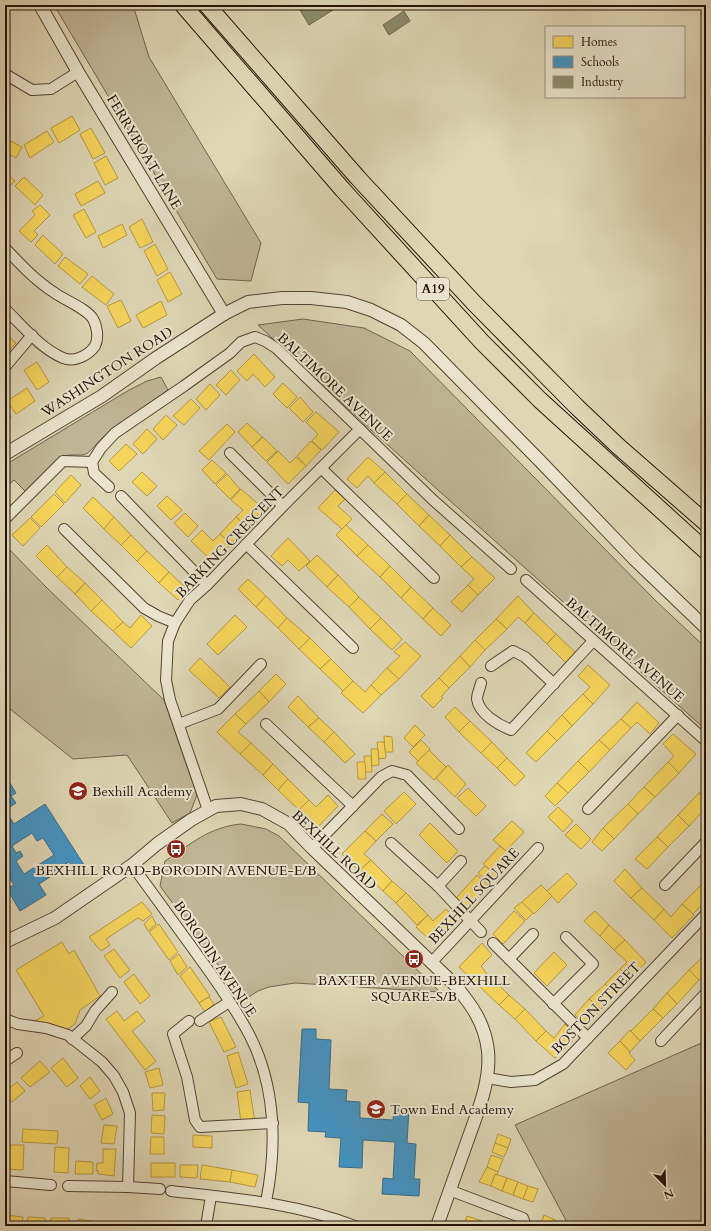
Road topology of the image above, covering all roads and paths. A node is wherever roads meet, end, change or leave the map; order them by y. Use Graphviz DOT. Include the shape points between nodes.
graph roads {
  1 [pos="40,5"];
  2 [pos="183,5"];
  3 [pos="207,5"];
  4 [pos="78,72"];
  5 [pos="5,74"];
  6 [pos="5,248"];
  7 [pos="5,309"];
  8 [pos="224,314"];
  9 [pos="32,335"];
  10 [pos="5,367"];
  11 [pos="360,429"];
  12 [pos="618,446"];
  13 [pos="230,452"];
  14 [pos="5,454"];
  15 [pos="92,462"];
  16 [pos="321,468"];
  17 [pos="109,487"];
  18 [pos="121,496"];
  19 [pos="283,506"];
  20 [pos="664,513"];
  21 [pos="706,515"];
  22 [pos="5,519"];
  23 [pos="706,523"];
  24 [pos="64,529"];
  25 [pos="246,544"];
  26 [pos="706,550"];
  27 [pos="706,558"];
  28 [pos="511,569"];
  29 [pos="434,578"];
  30 [pos="526,580"];
  31 [pos="207,585"];
  32 [pos="175,623"];
  33 [pos="706,628"];
  34 [pos="593,641"];
  35 [pos="353,648"];
  36 [pos="261,664"];
  37 [pos="491,666"];
  38 [pos="481,683"];
  39 [pos="554,684"];
  40 [pos="678,715"];
  41 [pos="179,724"];
  42 [pos="266,724"];
  43 [pos="706,741"];
  44 [pos="353,806"];
  45 [pos="588,809"];
  46 [pos="208,810"];
  47 [pos="460,829"];
  48 [pos="706,842"];
  49 [pos="391,843"];
  50 [pos="312,848"];
  51 [pos="538,848"];
  52 [pos="461,861"];
  53 [pos="132,864"];
  54 [pos="665,885"];
  55 [pos="438,886"];
  56 [pos="470,920"];
  57 [pos="704,920"];
  58 [pos="481,932"];
  59 [pos="533,934"];
  60 [pos="566,937"];
  61 [pos="5,941"];
  62 [pos="493,943"];
  63 [pos="509,959"];
  64 [pos="430,963"];
  65 [pos="112,992"];
  66 [pos="706,993"];
  67 [pos="229,1002"];
  68 [pos="553,1004"];
  69 [pos="5,1020"];
  70 [pos="189,1021"];
  71 [pos="200,1021"];
  72 [pos="588,1038"];
  73 [pos="72,1039"];
  74 [pos="662,1041"];
  75 [pos="17,1054"];
  76 [pos="5,1062"];
  77 [pos="487,1078"];
  78 [pos="273,1123"];
  79 [pos="5,1181"];
  80 [pos="51,1185"];
  81 [pos="68,1186"];
  82 [pos="128,1187"];
  83 [pos="160,1189"];
  84 [pos="449,1190"];
  85 [pos="171,1191"];
  86 [pos="211,1196"];
  87 [pos="266,1202"];
  88 [pos="206,1226"];
  89 [pos="355,1226"];
  90 [pos="437,1226"];
  91 [pos="526,1226"];
  1 -- 4 [label="street, FERRYBOAT LANE"];
  2 -- 20 [label="highway, A19" via="343,190 482,342 540,400"];
  3 -- 12 [label="highway, A19" via="358,178 469,298"];
  4 -- 5 [label="street" via="51,89 32,90"];
  4 -- 8 [label="street, FERRYBOAT LANE"];
  6 -- 9 [label="street" via="29,273 92,317 97,335 95,345 89,353 79,358 64,359 43,346"];
  7 -- 9 [label="street"];
  8 -- 14 [label="street, WASHINGTON ROAD" via="102,396"];
  8 -- 33 [label="street, WASHINGTON ROAD" via="248,302 311,298 347,302 371,310 401,325 424,343 635,560"];
  9 -- 10 [label="street"];
  11 -- 15 [label="street, BALTIMORE AVENUE" via="276,348 255,337 241,342 230,353 115,433"];
  11 -- 16 [label="street, BARKING CRESCENT"];
  11 -- 28 [label="street, BALTIMORE AVENUE" via="433,500"];
  12 -- 21 [label="highway"];
  12 -- 23 [label="highway, A19"];
  13 -- 19 [label="street"];
  15 -- 17 [label="street" via="94,473"];
  15 -- 22 [label="street" via="63,461"];
  16 -- 19 [label="street, BARKING CRESCENT"];
  16 -- 29 [label="street"];
  18 -- 31 [label="street"];
  19 -- 25 [label="street, BARKING CRESCENT"];
  20 -- 26 [label="highway, A19"];
  20 -- 27 [label="highway"];
  24 -- 32 [label="street" via="144,608"];
  25 -- 31 [label="street, BARKING CRESCENT"];
  25 -- 35 [label="street"];
  30 -- 34 [label="street, BALTIMORE AVENUE"];
  31 -- 32 [label="street, BARKING CRESCENT" via="190,600"];
  32 -- 41 [label="street, BARKING CRESCENT" via="168,641 166,680"];
  34 -- 39 [label="street"];
  34 -- 40 [label="street, BALTIMORE AVENUE"];
  36 -- 41 [label="street" via="218,709"];
  37 -- 39 [label="street" via="513,651 526,657"];
  38 -- 39 [label="street" via="477,699 482,711 499,725 511,730"];
  40 -- 43 [label="street, BALTIMORE AVENUE"];
  40 -- 45 [label="street"];
  41 -- 46 [label="street, BARKING CRESCENT"];
  42 -- 44 [label="street"];
  44 -- 47 [label="street" via="381,777 392,771 407,775"];
  44 -- 50 [label="street"];
  46 -- 50 [label="street, BEXHILL ROAD" via="216,806 241,804 262,809 289,824"];
  46 -- 53 [label="street, BEXHILL ROAD" via="190,820"];
  48 -- 54 [label="street"];
  49 -- 55 [label="street"];
  50 -- 64 [label="street, BEXHILL ROAD"];
  51 -- 56 [label="street, BEXHILL SQUARE"];
  52 -- 55 [label="street"];
  53 -- 61 [label="street, BEXHILL ROAD" via="55,918"];
  53 -- 67 [label="street, BORODIN AVENUE"];
  55 -- 56 [label="street"];
  56 -- 58 [label="street"];
  56 -- 64 [label="street, BEXHILL SQUARE"];
  57 -- 72 [label="street, BOSTON STREET"];
  59 -- 63 [label="street"];
  60 -- 68 [label="street" via="593,964"];
  62 -- 63 [label="street"];
  63 -- 68 [label="street"];
  64 -- 77 [label="street, BEXHILL ROAD" via="454,984 475,1011 488,1051"];
  65 -- 73 [label="street" via="86,1026"];
  66 -- 74 [label="street"];
  67 -- 71 [label="street"];
  67 -- 78 [label="street, BORODIN AVENUE" via="250,1037 262,1067 270,1097"];
  68 -- 72 [label="street"];
  69 -- 73 [label="street" via="46,1028 68,1035"];
  70 -- 78 [label="street" via="173,1034 187,1077 195,1120 200,1127"];
  72 -- 77 [label="street, BOSTON STREET" via="563,1064 536,1080 511,1082"];
  73 -- 82 [label="street" via="102,1062 124,1092 130,1113"];
  75 -- 76 [label="street"];
  77 -- 84 [label="street, BEXHILL ROAD" via="481,1102"];
  78 -- 87 [label="street, BORODIN AVENUE" via="272,1157"];
  79 -- 80 [label="street"];
  81 -- 82 [label="street"];
  82 -- 83 [label="street"];
  84 -- 90 [label="street, BEXHILL ROAD"];
  84 -- 91 [label="street" via="523,1218"];
  85 -- 86 [label="street"];
  86 -- 87 [label="street"];
  86 -- 88 [label="street"];
  87 -- 89 [label="street" via="304,1210"];
}
